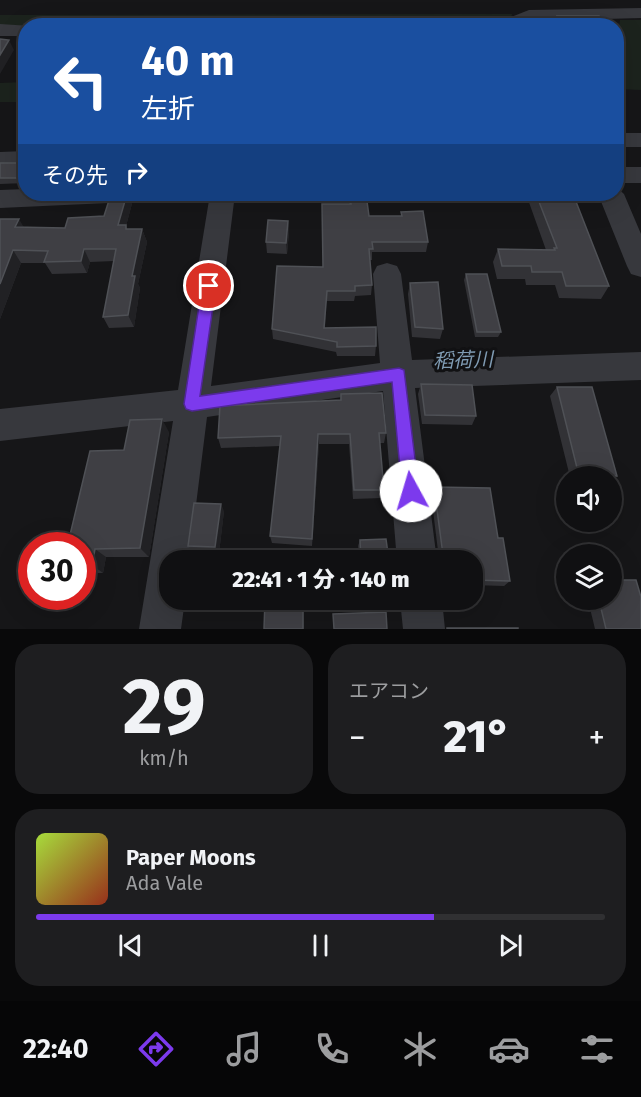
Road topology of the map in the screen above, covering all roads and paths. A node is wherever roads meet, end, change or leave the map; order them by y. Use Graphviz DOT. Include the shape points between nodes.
graph roads {
  1 [pos="641,13"];
  2 [pos="572,18"];
  3 [pos="0,30"];
  4 [pos="18,30"];
  5 [pos="624,140"];
  6 [pos="641,140"];
  7 [pos="18,159"];
  8 [pos="0,160"];
  9 [pos="624,175"];
  10 [pos="641,175"];
  11 [pos="18,197"];
  12 [pos="0,198"];
  13 [pos="221,201"];
  14 [pos="614,201"];
  15 [pos="641,266"];
  16 [pos="387,274"];
  17 [pos="398,363"];
  18 [pos="641,366"];
  19 [pos="193,395"];
  20 [pos="0,425"];
  21 [pos="416,550"];
  22 [pos="422,610"];
  23 [pos="160,629"];
  24 [pos="424,629"];
  1 -- 2 [label="street"];
  3 -- 4 [label="street"];
  5 -- 6 [label="street"];
  7 -- 8 [label="street"];
  9 -- 10 [label="street"];
  11 -- 12 [label="street"];
  13 -- 19 [label="street"];
  14 -- 15 [label="street"];
  16 -- 17 [label="street"];
  17 -- 18 [label="street"];
  17 -- 19 [label="street"];
  17 -- 21 [label="street"];
  19 -- 20 [label="street"];
  19 -- 23 [label="street"];
  22 -- 24 [label="street"];
}
